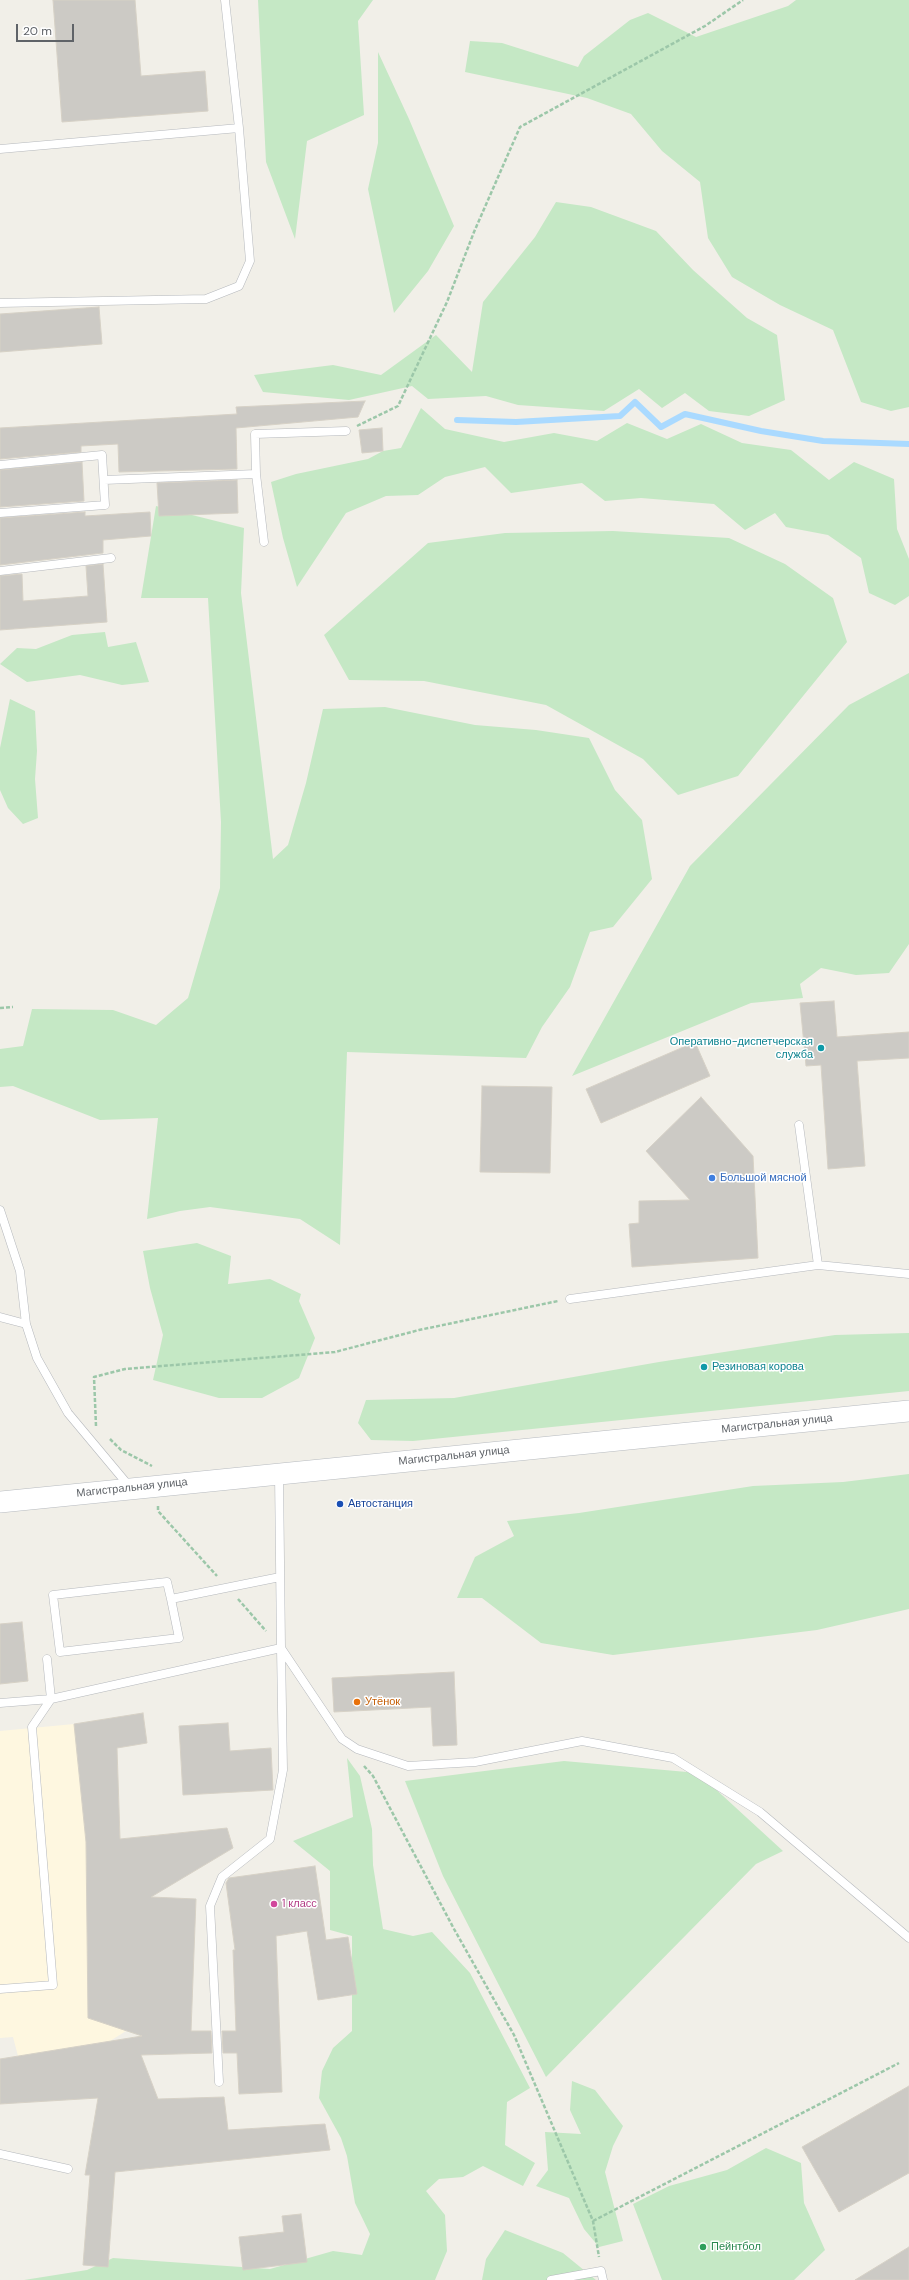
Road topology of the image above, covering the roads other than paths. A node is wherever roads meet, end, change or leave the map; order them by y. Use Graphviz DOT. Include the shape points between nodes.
graph roads {
  1 [pos="225,0"];
  2 [pos="240,128"];
  3 [pos="0,149"];
  4 [pos="0,303"];
  5 [pos="346,431"];
  6 [pos="0,465"];
  7 [pos="256,474"];
  8 [pos="104,480"];
  9 [pos="0,513"];
  10 [pos="264,542"];
  11 [pos="110,558"];
  12 [pos="0,571"];
  13 [pos="799,1125"];
  14 [pos="0,1210"];
  15 [pos="3,1228"];
  16 [pos="818,1265"];
  17 [pos="909,1274"];
  18 [pos="570,1299"];
  19 [pos="0,1317"];
  20 [pos="26,1324"];
  21 [pos="909,1411"];
  22 [pos="279,1473"];
  23 [pos="131,1488"];
  24 [pos="0,1502"];
  25 [pos="280,1577"];
  26 [pos="171,1599"];
  27 [pos="281,1648"];
  28 [pos="47,1659"];
  29 [pos="51,1699"];
  30 [pos="0,1703"];
  31 [pos="909,1938"];
  32 [pos="0,1989"];
  33 [pos="219,2082"];
  34 [pos="0,2154"];
  35 [pos="68,2169"];
  36 [pos="550,2280"];
  37 [pos="603,2280"];
  1 -- 2 [label="lane"];
  2 -- 3 [label="lane"];
  2 -- 4 [label="lane" via="250,262 239,286 206,299"];
  5 -- 7 [label="lane" via="255,434"];
  6 -- 8 [label="lane" via="102,455"];
  7 -- 8 [label="lane"];
  7 -- 10 [label="lane"];
  8 -- 9 [label="lane" via="105,504"];
  11 -- 12 [label="lane"];
  13 -- 16 [label="lane"];
  14 -- 15 [label="lane"];
  15 -- 20 [label="lane" via="20,1271"];
  16 -- 17 [label="lane"];
  16 -- 18 [label="lane"];
  19 -- 20 [label="lane"];
  20 -- 23 [label="lane" via="37,1358 68,1413"];
  21 -- 22 [label="main road, Магистральная улица"];
  22 -- 23 [label="main road, Магистральная улица"];
  22 -- 25 [label="lane"];
  23 -- 24 [label="main road, Магистральная улица"];
  25 -- 26 [label="lane"];
  25 -- 27 [label="lane"];
  26 -- 26 [label="lane" via="179,1638 60,1652 53,1595 167,1582"];
  27 -- 29 [label="lane"];
  27 -- 31 [label="lane" via="342,1739 358,1749 408,1766 475,1762 582,1741 673,1758 760,1812"];
  27 -- 33 [label="lane" via="283,1770 270,1839 222,1877 210,1906"];
  28 -- 29 [label="lane"];
  29 -- 30 [label="lane"];
  29 -- 32 [label="lane" via="32,1727 53,1985"];
  34 -- 35 [label="lane"];
  36 -- 37 [label="lane" via="602,2271"];
}
